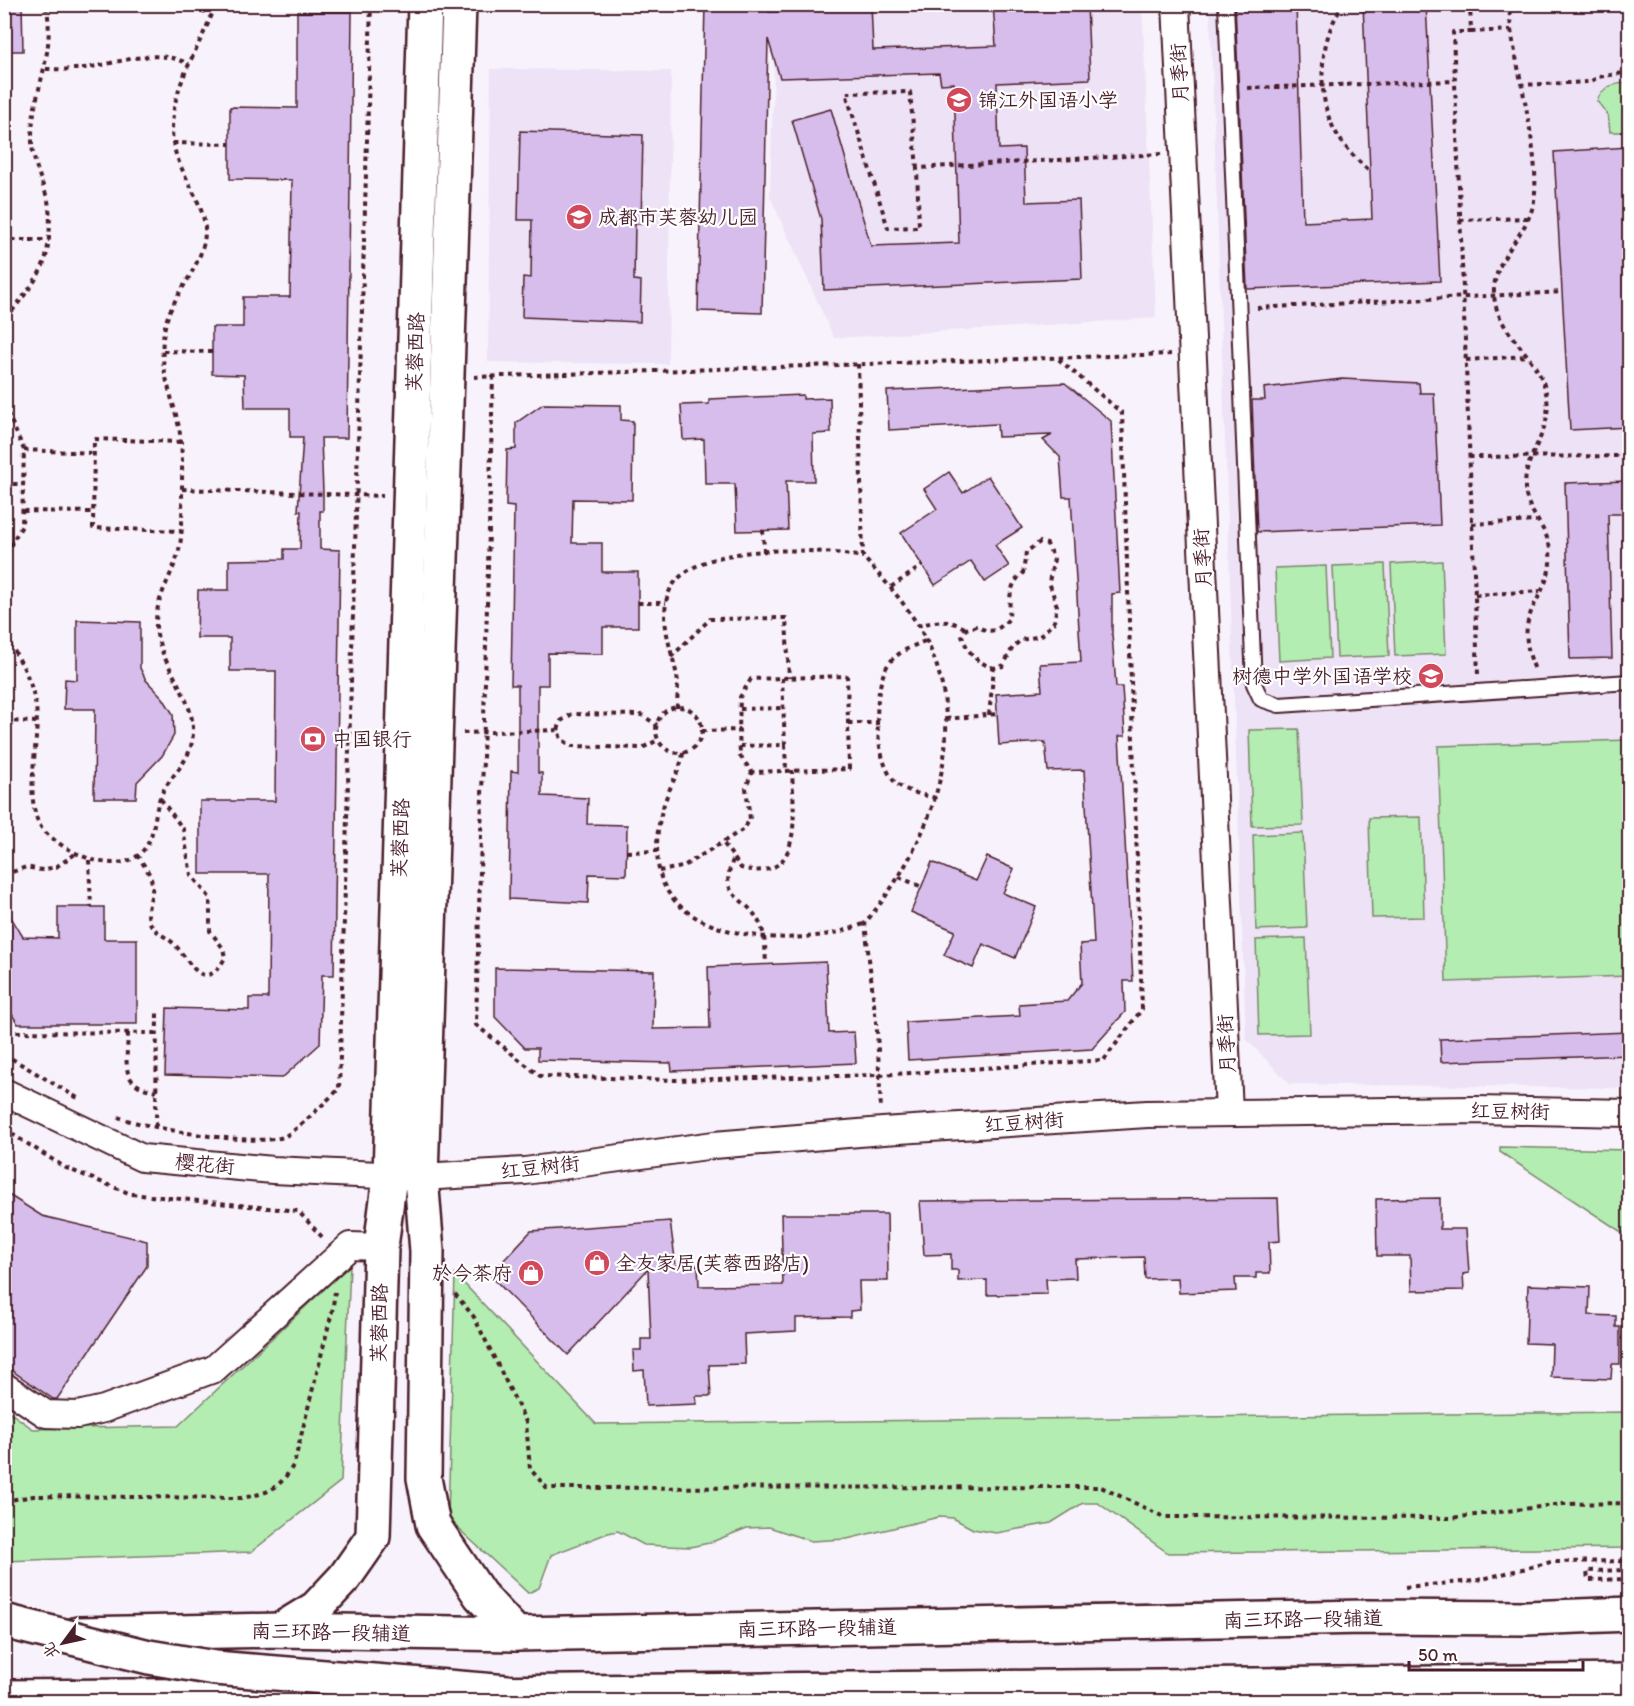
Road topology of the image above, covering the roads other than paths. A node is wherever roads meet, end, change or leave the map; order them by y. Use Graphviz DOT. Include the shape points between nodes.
graph roads {
  1 [pos="425,4"];
  2 [pos="459,4"];
  3 [pos="1176,4"];
  4 [pos="1226,4"];
  5 [pos="1629,682"];
  6 [pos="4,1092"];
  7 [pos="1229,1112"];
  8 [pos="1629,1113"];
  9 [pos="406,1176"];
  10 [pos="381,1247"];
  11 [pos="4,1386"];
  12 [pos="1629,1614"];
  13 [pos="4,1621"];
  14 [pos="280,1630"];
  15 [pos="516,1634"];
  16 [pos="4,1635"];
  17 [pos="1629,1681"];
  18 [pos="508,1692"];
  19 [pos="4,1697"];
  1 -- 9 [label="main road, 芙蓉西路" via="410,497"];
  2 -- 9 [label="main road, 芙蓉西路" via="436,734"];
  3 -- 7 [label="street, 月季街"];
  4 -- 5 [label="lane" via="1254,684 1261,699 1279,705"];
  6 -- 9 [label="street, 樱花街" via="141,1158 273,1170"];
  7 -- 8 [label="street, 红豆树街"];
  7 -- 9 [label="street, 红豆树街" via="883,1131 714,1145 525,1171"];
  9 -- 10 [label="main road, 芙蓉西路"];
  9 -- 15 [label="main road, 芙蓉西路" via="427,1251 424,1478 433,1525 480,1595"];
  10 -- 11 [label="street" via="350,1246 214,1369 78,1415 46,1414"];
  10 -- 14 [label="main road, 芙蓉西路" via="373,1537 345,1577 316,1608"];
  12 -- 15 [label="main road, 南三环路一段辅道"];
  13 -- 18 [label="main road, bridge" via="149,1657 215,1668"];
  14 -- 15 [label="main road, 南三环路一段辅道"];
  14 -- 16 [label="main road, 南三环路一段辅道"];
  17 -- 18 [label="main road"];
  18 -- 19 [label="main road, bridge"];
}
